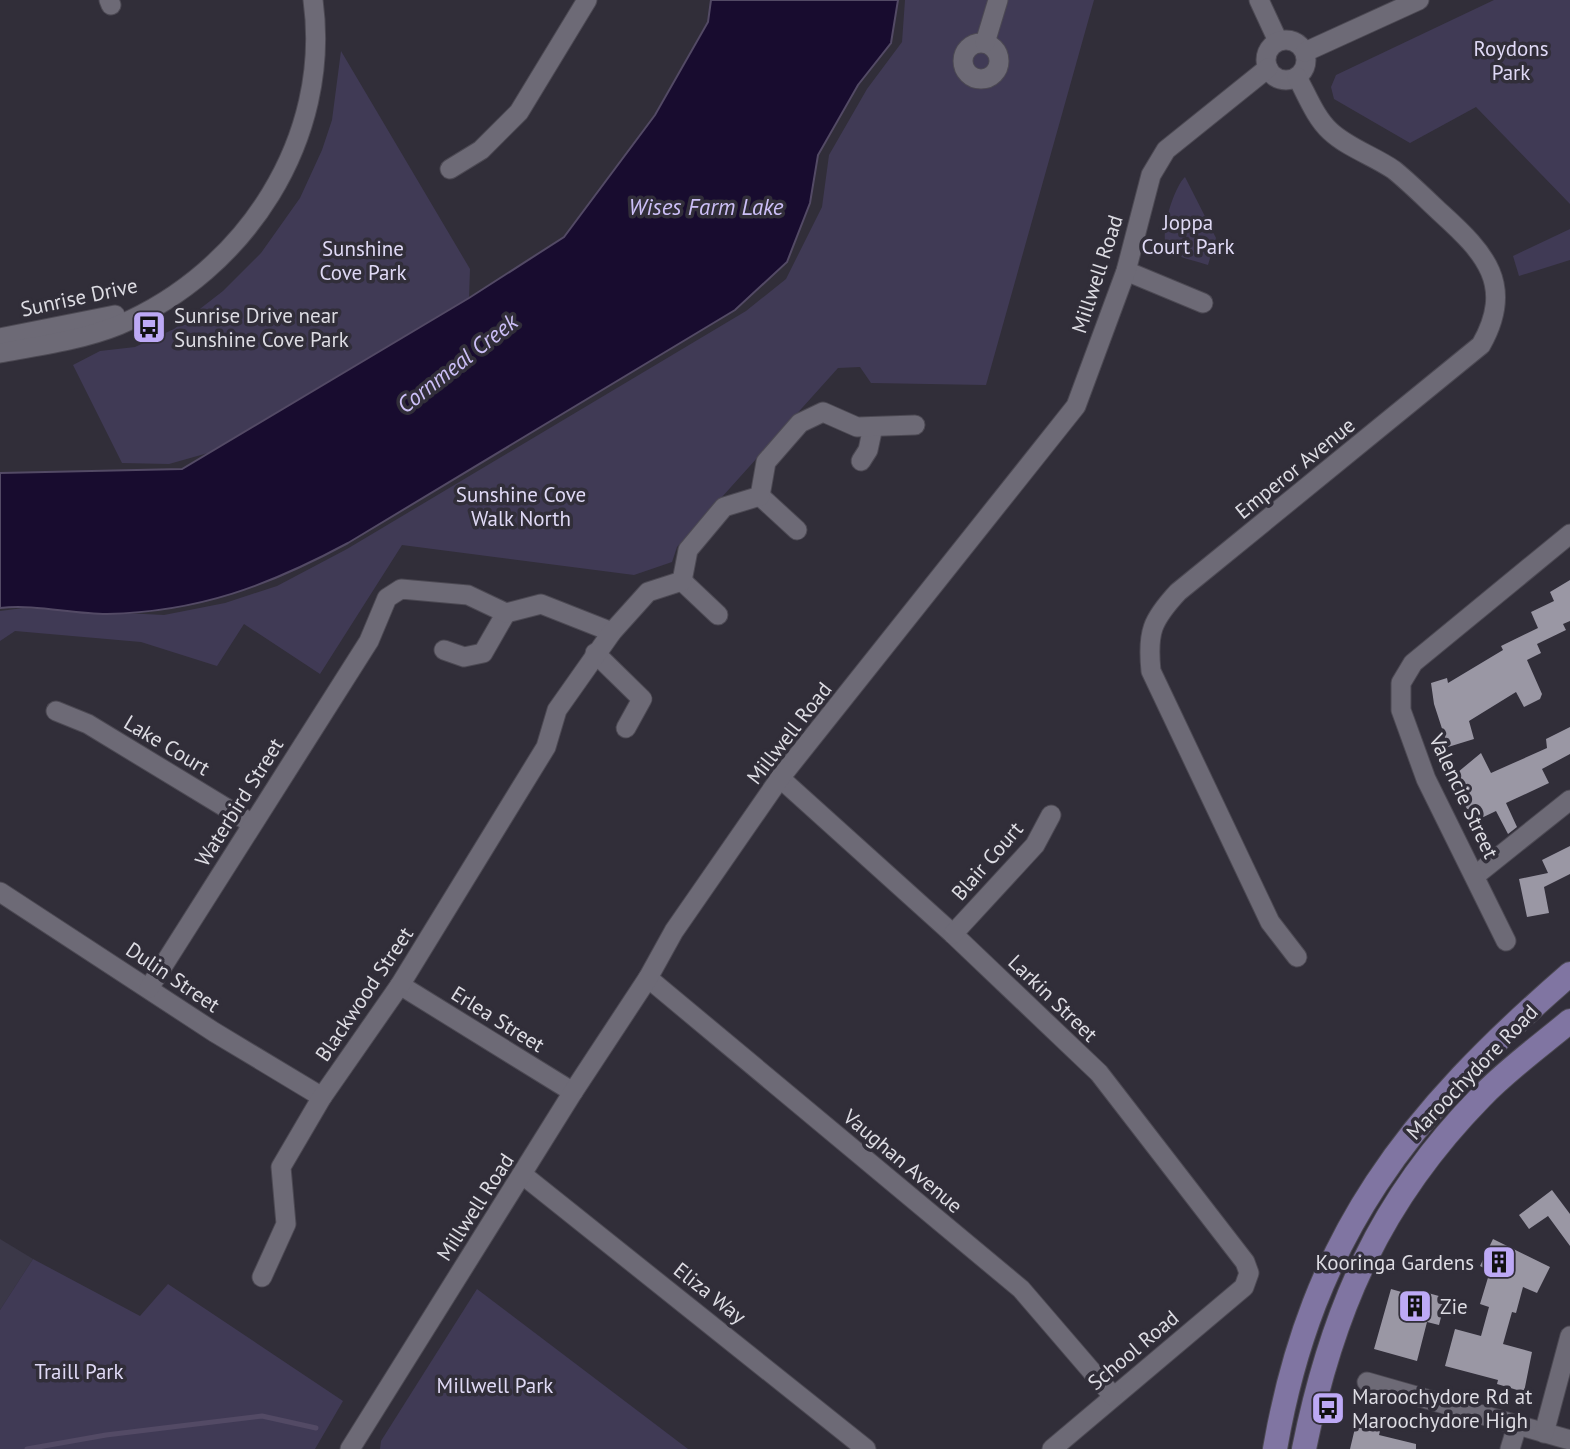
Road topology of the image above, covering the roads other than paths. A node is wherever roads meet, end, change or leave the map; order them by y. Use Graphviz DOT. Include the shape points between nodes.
graph roads {
  1 [pos="313,0"];
  2 [pos="587,0"];
  3 [pos="1259,0"];
  4 [pos="1419,0"];
  5 [pos="994,5"];
  6 [pos="1278,41"];
  7 [pos="985,43"];
  8 [pos="1305,52"];
  9 [pos="1268,68"];
  10 [pos="1297,77"];
  11 [pos="450,169"];
  12 [pos="1126,271"];
  13 [pos="166,298"];
  14 [pos="1203,303"];
  15 [pos="0,338"];
  16 [pos="60,341"];
  17 [pos="0,353"];
  18 [pos="915,425"];
  19 [pos="873,426"];
  20 [pos="861,461"];
  21 [pos="760,496"];
  22 [pos="797,530"];
  23 [pos="1570,534"];
  24 [pos="682,581"];
  25 [pos="506,613"];
  26 [pos="718,615"];
  27 [pos="612,632"];
  28 [pos="444,650"];
  29 [pos="595,653"];
  30 [pos="56,711"];
  31 [pos="626,728"];
  32 [pos="780,778"];
  33 [pos="1570,800"];
  34 [pos="1051,815"];
  35 [pos="251,823"];
  36 [pos="1476,875"];
  37 [pos="0,892"];
  38 [pos="953,934"];
  39 [pos="1506,941"];
  40 [pos="1297,957"];
  41 [pos="1570,974"];
  42 [pos="648,978"];
  43 [pos="400,985"];
  44 [pos="149,988"];
  45 [pos="1570,1021"];
  46 [pos="573,1092"];
  47 [pos="322,1097"];
  48 [pos="523,1175"];
  49 [pos="262,1277"];
  50 [pos="1244,1287"];
  51 [pos="1570,1336"];
  52 [pos="1367,1382"];
  53 [pos="1112,1396"];
  54 [pos="1517,1426"];
  55 [pos="1544,1433"];
  56 [pos="1570,1440"];
  57 [pos="350,1449"];
  58 [pos="866,1449"];
  59 [pos="1052,1449"];
  60 [pos="1275,1449"];
  61 [pos="1304,1449"];
  62 [pos="1510,1449"];
  1 -- 13 [label="street, Sunrise Drive" via="317,26 311,92 285,170 266,204 227,252"];
  2 -- 11 [label="street" via="519,112 481,150"];
  3 -- 6 [label="street"];
  4 -- 8 [label="street"];
  5 -- 7 [label="street"];
  6 -- 8 [label="street" via="1294,41"];
  6 -- 9 [label="street" via="1268,52"];
  8 -- 10 [label="street" via="1305,66"];
  9 -- 10 [label="street" via="1280,79"];
  9 -- 12 [label="street, Millwell Road" via="1166,150 1151,175"];
  10 -- 40 [label="street, Emperor Avenue" via="1331,132 1394,171 1476,244 1494,279 1496,303 1481,345 1178,592 1151,628 1151,671 1270,922"];
  12 -- 14 [label="street"];
  12 -- 32 [label="street, Millwell Road" via="1076,406"];
  13 -- 15 [label="street, Sunrise Drive" via="122,313"];
  13 -- 16 [label="street, Sunrise Drive" via="120,324"];
  15 -- 16 [label="street" via="51,335"];
  16 -- 17 [label="street, Sunrise Drive"];
  18 -- 19 [label="street"];
  19 -- 20 [label="street"];
  19 -- 21 [label="street" via="857,426 823,412 800,423 766,461"];
  21 -- 22 [label="street"];
  21 -- 24 [label="street" via="724,507 688,550"];
  23 -- 36 [label="street, Valencie Street" via="1413,663 1401,683 1401,710 1426,779"];
  24 -- 26 [label="street"];
  24 -- 27 [label="street, Blackwood Street" via="648,592"];
  25 -- 27 [label="street" via="541,604"];
  25 -- 28 [label="street" via="483,653 464,657"];
  25 -- 35 [label="street, Waterbird Street" via="468,595 401,589 387,598 369,641"];
  27 -- 29 [label="street, Blackwood Street"];
  29 -- 31 [label="street" via="642,699"];
  29 -- 43 [label="street, Blackwood Street" via="556,710 546,747"];
  30 -- 35 [label="street, Lake Court" via="88,724"];
  32 -- 38 [label="street, Larkin Street"];
  32 -- 42 [label="street, Millwell Road" via="674,931"];
  33 -- 36 [label="street"];
  34 -- 38 [label="street, Blair Court" via="1035,845"];
  35 -- 44 [label="street, Waterbird Street"];
  36 -- 39 [label="street, Valencie Street"];
  37 -- 44 [label="street, Dulin Street"];
  38 -- 50 [label="street, Larkin Street" via="1099,1073 1245,1262 1249,1273"];
  41 -- 60 [label="main road, Maroochydore Road" via="1450,1088 1361,1205 1310,1311 1293,1362"];
  42 -- 46 [label="street, Millwell Road"];
  42 -- 53 [label="street, Vaughan Avenue" via="1021,1289"];
  43 -- 46 [label="street, Erlea Street"];
  43 -- 47 [label="street, Blackwood Street"];
  44 -- 47 [label="street, Dulin Street"];
  45 -- 61 [label="main road, Maroochydore Road" via="1482,1097 1430,1154 1401,1195 1365,1257 1340,1314 1323,1362"];
  46 -- 48 [label="street, Millwell Road"];
  47 -- 49 [label="street, Blackwood Street" via="281,1167 286,1224"];
  48 -- 57 [label="street, Millwell Road"];
  48 -- 58 [label="street, Eliza Way"];
  50 -- 53 [label="street, School Road"];
  51 -- 55 [label="street"];
  52 -- 54 [label="street"];
  53 -- 59 [label="street, School Road"];
  54 -- 55 [label="street"];
  54 -- 62 [label="street"];
  55 -- 56 [label="street"];
}
